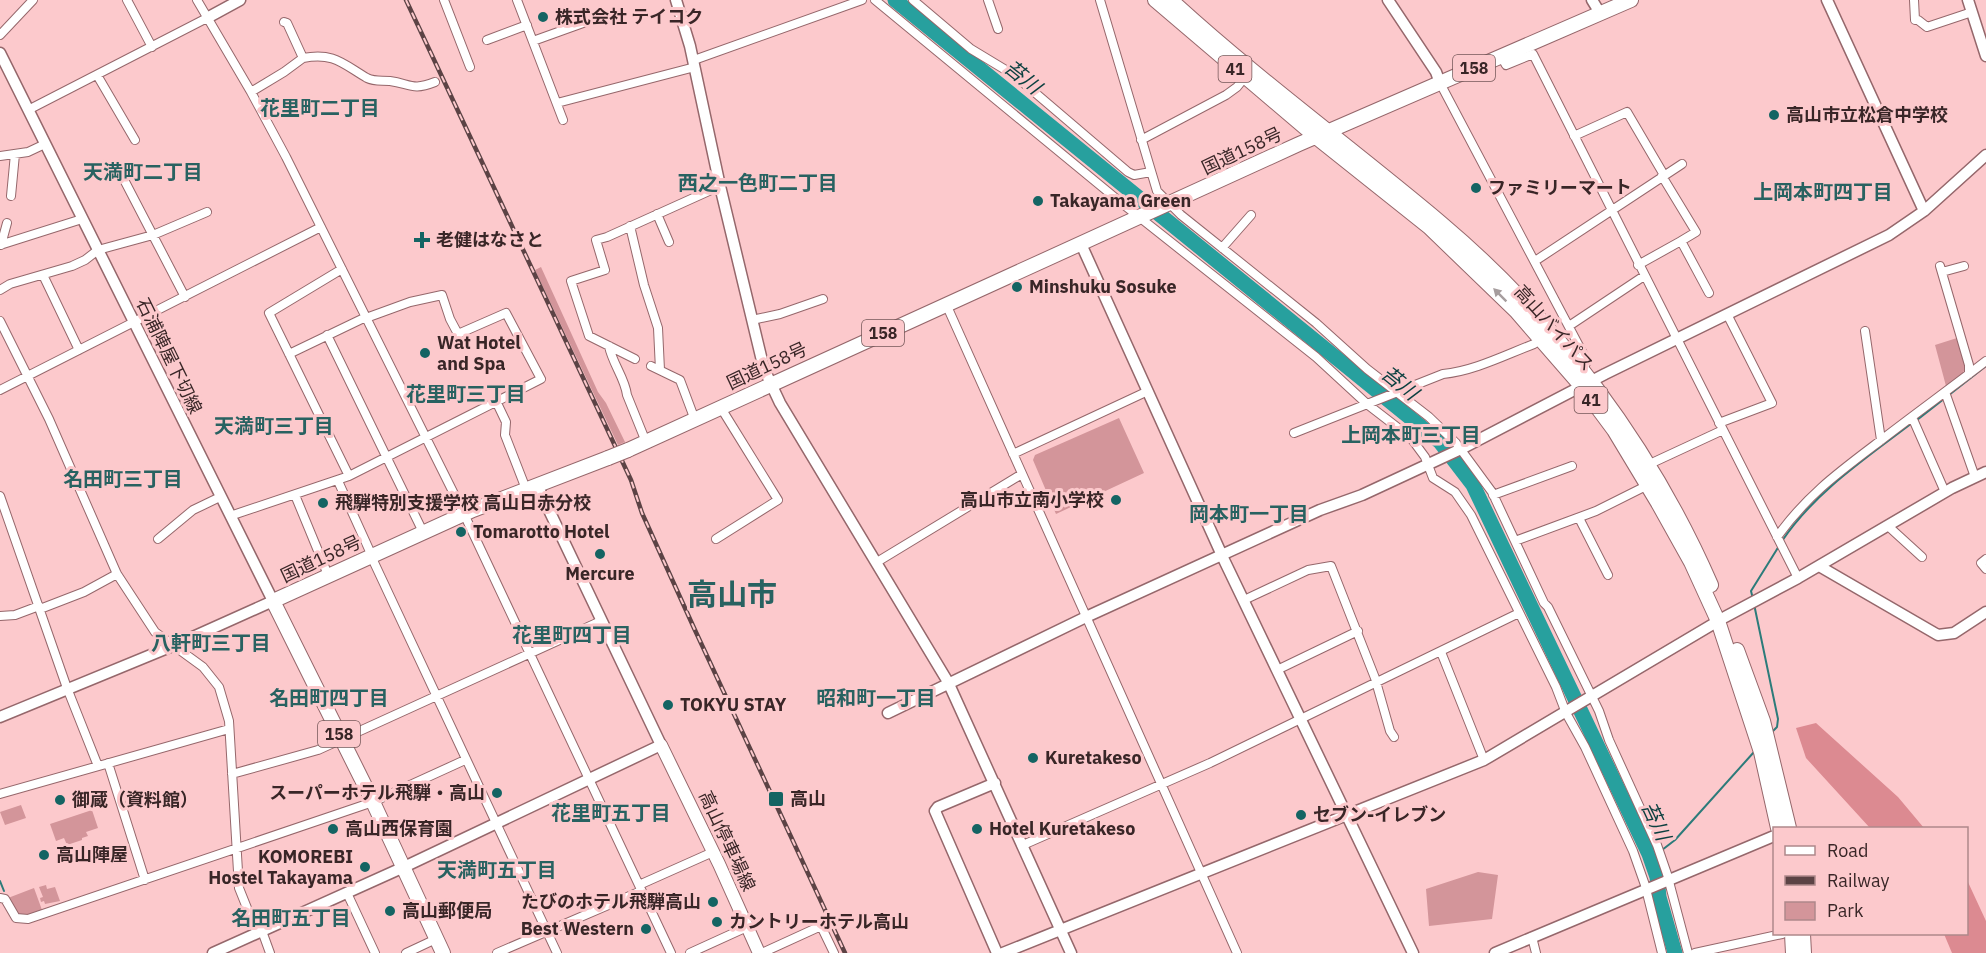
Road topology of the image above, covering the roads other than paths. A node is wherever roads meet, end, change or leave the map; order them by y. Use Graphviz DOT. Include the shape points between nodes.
graph roads {
  1 [pos="33,0"];
  2 [pos="127,0"];
  3 [pos="196,0"];
  4 [pos="240,0"];
  5 [pos="444,0"];
  6 [pos="517,0"];
  7 [pos="676,0"];
  8 [pos="862,0"];
  9 [pos="875,0"];
  10 [pos="914,0"];
  11 [pos="988,0"];
  12 [pos="1100,0"];
  13 [pos="1155,0"];
  14 [pos="1171,0"];
  15 [pos="1388,0"];
  16 [pos="1592,0"];
  17 [pos="1631,0"];
  18 [pos="1827,0"];
  19 [pos="1914,0"];
  20 [pos="1968,0"];
  21 [pos="1972,12"];
  22 [pos="1600,13"];
  23 [pos="207,18"];
  24 [pos="597,18"];
  25 [pos="284,22"];
  26 [pos="527,25"];
  27 [pos="998,29"];
  28 [pos="0,35"];
  29 [pos="487,40"];
  30 [pos="533,41"];
  31 [pos="152,47"];
  32 [pos="0,53"];
  33 [pos="1501,56"];
  34 [pos="1986,56"];
  35 [pos="303,58"];
  36 [pos="694,64"];
  37 [pos="470,67"];
  38 [pos="98,75"];
  39 [pos="1245,77"];
  40 [pos="435,82"];
  41 [pos="1440,83"];
  42 [pos="251,92"];
  43 [pos="557,103"];
  44 [pos="28,111"];
  45 [pos="563,120"];
  46 [pos="1322,134"];
  47 [pos="1574,136"];
  48 [pos="135,140"];
  49 [pos="1141,140"];
  50 [pos="45,144"];
  51 [pos="15,154"];
  52 [pos="1986,155"];
  53 [pos="0,156"];
  54 [pos="1682,164"];
  55 [pos="120,172"];
  56 [pos="1151,172"];
  57 [pos="1663,176"];
  58 [pos="720,186"];
  59 [pos="10,196"];
  60 [pos="1168,204"];
  61 [pos="1611,211"];
  62 [pos="1924,211"];
  63 [pos="207,212"];
  64 [pos="657,214"];
  65 [pos="1251,214"];
  66 [pos="1142,216"];
  67 [pos="82,219"];
  68 [pos="7,223"];
  69 [pos="630,226"];
  70 [pos="321,227"];
  71 [pos="153,235"];
  72 [pos="1681,241"];
  73 [pos="669,242"];
  74 [pos="1081,244"];
  75 [pos="0,245"];
  76 [pos="1222,248"];
  77 [pos="98,250"];
  78 [pos="1535,261"];
  79 [pos="1638,265"];
  80 [pos="1964,266"];
  81 [pos="342,269"];
  82 [pos="44,275"];
  83 [pos="1644,276"];
  84 [pos="0,290"];
  85 [pos="1708,293"];
  86 [pos="185,297"];
  87 [pos="823,299"];
  88 [pos="946,304"];
  89 [pos="1727,314"];
  90 [pos="366,318"];
  91 [pos="752,320"];
  92 [pos="0,321"];
  93 [pos="134,323"];
  94 [pos="1569,326"];
  95 [pos="1865,331"];
  96 [pos="327,335"];
  97 [pos="1541,339"];
  98 [pos="1677,339"];
  99 [pos="609,346"];
  100 [pos="79,350"];
  101 [pos="289,354"];
  102 [pos="635,359"];
  103 [pos="1986,361"];
  104 [pos="651,366"];
  105 [pos="660,370"];
  106 [pos="1969,374"];
  107 [pos="28,376"];
  108 [pos="1585,380"];
  109 [pos="771,385"];
  110 [pos="0,390"];
  111 [pos="1148,391"];
  112 [pos="1398,393"];
  113 [pos="1946,395"];
  114 [pos="496,401"];
  115 [pos="1370,404"];
  116 [pos="721,408"];
  117 [pos="695,420"];
  118 [pos="1913,420"];
  119 [pos="1721,426"];
  120 [pos="1294,433"];
  121 [pos="425,437"];
  122 [pos="1881,440"];
  123 [pos="646,442"];
  124 [pos="1459,449"];
  125 [pos="1013,454"];
  126 [pos="386,458"];
  127 [pos="1654,462"];
  128 [pos="1430,463"];
  129 [pos="1572,466"];
  130 [pos="1986,472"];
  131 [pos="1022,474"];
  132 [pos="349,476"];
  133 [pos="1975,477"];
  134 [pos="338,481"];
  135 [pos="1648,486"];
  136 [pos="532,487"];
  137 [pos="1945,492"];
  138 [pos="294,495"];
  139 [pos="1493,495"];
  140 [pos="0,496"];
  141 [pos="220,497"];
  142 [pos="464,514"];
  143 [pos="230,516"];
  144 [pos="1579,518"];
  145 [pos="1888,526"];
  146 [pos="423,532"];
  147 [pos="1778,538"];
  148 [pos="158,539"];
  149 [pos="716,539"];
  150 [pos="1515,542"];
  151 [pos="1222,555"];
  152 [pos="372,556"];
  153 [pos="1922,557"];
  154 [pos="1986,559"];
  155 [pos="877,562"];
  156 [pos="1819,566"];
  157 [pos="1986,569"];
  158 [pos="117,574"];
  159 [pos="328,575"];
  160 [pos="1608,575"];
  161 [pos="1798,578"];
  162 [pos="1244,600"];
  163 [pos="273,601"];
  164 [pos="39,608"];
  165 [pos="1986,612"];
  166 [pos="1519,613"];
  167 [pos="0,616"];
  168 [pos="1086,617"];
  169 [pos="1721,619"];
  170 [pos="601,621"];
  171 [pos="1358,631"];
  172 [pos="175,645"];
  173 [pos="1441,652"];
  174 [pos="530,653"];
  175 [pos="1277,670"];
  176 [pos="948,682"];
  177 [pos="1376,683"];
  178 [pos="67,688"];
  179 [pos="436,698"];
  180 [pos="1589,699"];
  181 [pos="1568,712"];
  182 [pos="888,713"];
  183 [pos="0,717"];
  184 [pos="1301,719"];
  185 [pos="229,729"];
  186 [pos="1394,737"];
  187 [pos="342,740"];
  188 [pos="1764,742"];
  189 [pos="661,745"];
  190 [pos="465,760"];
  191 [pos="1484,760"];
  192 [pos="108,763"];
  193 [pos="98,766"];
  194 [pos="232,774"];
  195 [pos="588,778"];
  196 [pos="995,783"];
  197 [pos="1161,785"];
  198 [pos="0,794"];
  199 [pos="373,802"];
  200 [pos="1347,815"];
  201 [pos="496,822"];
  202 [pos="1778,827"];
  203 [pos="1789,827"];
  204 [pos="1773,836"];
  205 [pos="1023,845"];
  206 [pos="237,849"];
  207 [pos="713,852"];
  208 [pos="404,867"];
  209 [pos="1201,874"];
  210 [pos="145,880"];
  211 [pos="1668,881"];
  212 [pos="640,888"];
  213 [pos="1647,889"];
  214 [pos="347,893"];
  215 [pos="0,898"];
  216 [pos="747,927"];
  217 [pos="1061,930"];
  218 [pos="259,932"];
  219 [pos="547,932"];
  220 [pos="1774,935"];
  221 [pos="1792,935"];
  222 [pos="1803,935"];
  223 [pos="1532,937"];
  224 [pos="436,939"];
  225 [pos="1718,950"];
  226 [pos="213,953"];
  227 [pos="270,953"];
  228 [pos="375,953"];
  229 [pos="406,953"];
  230 [pos="443,953"];
  231 [pos="497,953"];
  232 [pos="557,953"];
  233 [pos="671,953"];
  234 [pos="690,953"];
  235 [pos="760,953"];
  236 [pos="834,953"];
  237 [pos="997,953"];
  238 [pos="1003,953"];
  239 [pos="1071,953"];
  240 [pos="1237,953"];
  241 [pos="1413,953"];
  242 [pos="1496,953"];
  243 [pos="1536,953"];
  244 [pos="1662,953"];
  245 [pos="1688,953"];
  246 [pos="1695,953"];
  247 [pos="1793,953"];
  248 [pos="1804,953"];
  1 -- 28 [label="street"];
  2 -- 31 [label="street"];
  3 -- 23 [label="street"];
  4 -- 23 [label="street"];
  5 -- 37 [label="street"];
  6 -- 26 [label="street"];
  7 -- 36 [label="street"];
  8 -- 36 [label="street"];
  9 -- 66 [label="street"];
  10 -- 56 [label="street" via="971,49 1026,85 1128,172"];
  11 -- 27 [label="street"];
  12 -- 49 [label="street"];
  13 -- 39 [label="highway, 高山バイパス / 41"];
  14 -- 46 [label="highway, 高山バイパス / 41"];
  15 -- 41 [label="street"];
  16 -- 22 [label="street"];
  17 -- 22 [label="highway, 国道158号 / 158"];
  18 -- 62 [label="street"];
  19 -- 21 [label="street" via="1915,20 1927,27"];
  20 -- 21 [label="street"];
  21 -- 34 [label="street"];
  22 -- 33 [label="highway, 国道158号 / 158"];
  23 -- 31 [label="street"];
  23 -- 42 [label="street"];
  24 -- 30 [label="street"];
  25 -- 35 [label="street"];
  26 -- 29 [label="street"];
  26 -- 30 [label="street"];
  30 -- 43 [label="street"];
  31 -- 38 [label="street"];
  32 -- 44 [label="street, 石浦陣屋下切線"];
  33 -- 41 [label="highway, 国道158号 / 158"];
  33 -- 47 [label="street" via="1506,65 1533,54"];
  35 -- 40 [label="street" via="334,58 374,81 387,80 411,87"];
  35 -- 42 [label="street"];
  36 -- 43 [label="street"];
  36 -- 58 [label="street"];
  38 -- 44 [label="street"];
  38 -- 48 [label="street"];
  39 -- 46 [label="highway, 高山バイパス / 41"];
  39 -- 49 [label="street" via="1226,95"];
  41 -- 46 [label="highway, 国道158号 / 158"];
  41 -- 78 [label="street"];
  42 -- 70 [label="street"];
  43 -- 45 [label="street"];
  44 -- 50 [label="street, 石浦陣屋下切線"];
  46 -- 60 [label="highway, 国道158号 / 158"];
  97 -- 46 [label="highway, 高山バイパス / 41, one-way" via="1429,227"];
  46 -- 108 [label="highway, 高山バイパス / 41" via="1442,224 1499,277 1525,303"];
  47 -- 57 [label="street" via="1627,112"];
  47 -- 61 [label="street"];
  49 -- 56 [label="street"];
  50 -- 51 [label="street"];
  50 -- 67 [label="street, 石浦陣屋下切線"];
  51 -- 53 [label="street"];
  51 -- 59 [label="street"];
  52 -- 62 [label="street"];
  54 -- 57 [label="street"];
  55 -- 71 [label="street"];
  56 -- 60 [label="street" via="1157,190"];
  57 -- 61 [label="street"];
  57 -- 72 [label="street" via="1696,232"];
  58 -- 64 [label="street"];
  58 -- 91 [label="street"];
  60 -- 66 [label="highway, 国道158号 / 158"];
  60 -- 76 [label="street"];
  61 -- 78 [label="street"];
  61 -- 79 [label="street"];
  62 -- 89 [label="street" via="1889,235"];
  63 -- 71 [label="street"];
  64 -- 69 [label="street"];
  64 -- 73 [label="street"];
  65 -- 76 [label="street"];
  66 -- 74 [label="highway, 国道158号 / 158"];
  66 -- 115 [label="street"];
  67 -- 75 [label="street"];
  67 -- 77 [label="street, 石浦陣屋下切線"];
  68 -- 75 [label="street"];
  69 -- 99 [label="street" via="596,240 605,270 571,281 589,336"];
  69 -- 105 [label="street" via="658,328"];
  70 -- 81 [label="street"];
  70 -- 86 [label="street"];
  71 -- 77 [label="street"];
  71 -- 86 [label="street"];
  72 -- 79 [label="street"];
  72 -- 85 [label="street"];
  74 -- 88 [label="highway, 国道158号 / 158"];
  74 -- 111 [label="street"];
  76 -- 112 [label="street"];
  77 -- 82 [label="street" via="85,260"];
  77 -- 93 [label="street, 石浦陣屋下切線"];
  78 -- 94 [label="street"];
  79 -- 83 [label="street"];
  80 -- 106 [label="street" via="1941,269"];
  81 -- 90 [label="street"];
  81 -- 101 [label="street" via="269,313"];
  82 -- 84 [label="street"];
  82 -- 100 [label="street"];
  83 -- 94 [label="street"];
  83 -- 98 [label="street"];
  86 -- 93 [label="street"];
  87 -- 91 [label="street"];
  88 -- 109 [label="highway, 国道158号 / 158"];
  88 -- 125 [label="street"];
  89 -- 98 [label="street"];
  89 -- 119 [label="street" via="1772,403"];
  90 -- 96 [label="street"];
  90 -- 114 [label="street" via="442,295 458,334 506,313 541,379"];
  90 -- 121 [label="street"];
  91 -- 109 [label="street"];
  92 -- 107 [label="street"];
  93 -- 100 [label="street"];
  93 -- 141 [label="street, 石浦陣屋下切線"];
  94 -- 108 [label="street" via="1587,361"];
  95 -- 122 [label="street"];
  96 -- 101 [label="street"];
  96 -- 126 [label="street"];
  97 -- 108 [label="highway, 高山バイパス / 41"];
  97 -- 112 [label="street" via="1484,364 1443,374"];
  98 -- 108 [label="street"];
  98 -- 119 [label="street"];
  99 -- 102 [label="street"];
  99 -- 123 [label="street"];
  100 -- 107 [label="street"];
  101 -- 132 [label="street"];
  103 -- 106 [label="street"];
  104 -- 105 [label="street"];
  105 -- 117 [label="street" via="680,381"];
  106 -- 113 [label="street"];
  107 -- 110 [label="street"];
  107 -- 158 [label="street"];
  108 -- 124 [label="street"];
  108 -- 135 [label="highway, 高山バイパス / 41"];
  108 -- 169 [label="highway, 高山バイパス / 41" via="1658,480 1695,549"];
  109 -- 116 [label="highway, 国道158号 / 158"];
  109 -- 155 [label="street"];
  111 -- 125 [label="street"];
  111 -- 151 [label="street"];
  112 -- 115 [label="street"];
  112 -- 124 [label="street"];
  113 -- 118 [label="street"];
  113 -- 133 [label="street"];
  114 -- 121 [label="street"];
  114 -- 136 [label="street" via="506,422 505,435"];
  115 -- 120 [label="street"];
  115 -- 128 [label="street" via="1411,438"];
  116 -- 117 [label="highway, 国道158号 / 158"];
  116 -- 149 [label="street" via="778,500"];
  117 -- 123 [label="highway, 国道158号 / 158"];
  118 -- 122 [label="street"];
  118 -- 137 [label="street"];
  119 -- 127 [label="street"];
  119 -- 147 [label="street"];
  121 -- 126 [label="street"];
  121 -- 142 [label="street"];
  122 -- 147 [label="street" via="1808,498"];
  123 -- 136 [label="highway, 国道158号 / 158, bridge"];
  124 -- 128 [label="street"];
  124 -- 139 [label="street"];
  125 -- 131 [label="street"];
  126 -- 132 [label="street"];
  126 -- 146 [label="street"];
  128 -- 151 [label="street"];
  128 -- 166 [label="street" via="1433,478 1462,501"];
  129 -- 139 [label="street"];
  130 -- 133 [label="street"];
  131 -- 155 [label="street"];
  131 -- 168 [label="street"];
  132 -- 134 [label="street"];
  133 -- 137 [label="street"];
  134 -- 138 [label="street"];
  134 -- 152 [label="street"];
  135 -- 144 [label="street"];
  135 -- 169 [label="highway, 高山バイパス / 41"];
  136 -- 142 [label="highway, 国道158号 / 158"];
  136 -- 170 [label="street"];
  137 -- 145 [label="street"];
  138 -- 143 [label="street"];
  138 -- 159 [label="street"];
  139 -- 150 [label="street"];
  140 -- 164 [label="street"];
  141 -- 143 [label="street, 石浦陣屋下切線"];
  141 -- 148 [label="street" via="193,510"];
  142 -- 146 [label="highway, 国道158号 / 158"];
  142 -- 174 [label="street"];
  143 -- 163 [label="street, 石浦陣屋下切線"];
  144 -- 150 [label="street"];
  144 -- 160 [label="street"];
  145 -- 153 [label="street"];
  145 -- 156 [label="street"];
  146 -- 152 [label="highway, 国道158号 / 158"];
  147 -- 161 [label="street"];
  150 -- 180 [label="street"];
  151 -- 162 [label="street"];
  151 -- 168 [label="street"];
  152 -- 159 [label="highway, 国道158号 / 158"];
  152 -- 179 [label="street"];
  154 -- 157 [label="street" via="1981,563"];
  155 -- 176 [label="street"];
  156 -- 161 [label="street"];
  156 -- 165 [label="street" via="1938,635 1954,633"];
  158 -- 164 [label="street" via="84,592"];
  158 -- 172 [label="street" via="155,632"];
  159 -- 163 [label="highway, 国道158号 / 158"];
  161 -- 169 [label="street"];
  162 -- 171 [label="street" via="1308,570 1331,566"];
  162 -- 175 [label="street"];
  163 -- 172 [label="street"];
  163 -- 187 [label="highway, 国道158号 / 158"];
  164 -- 167 [label="street"];
  164 -- 178 [label="street"];
  166 -- 173 [label="street"];
  166 -- 181 [label="street"];
  168 -- 176 [label="street"];
  168 -- 197 [label="street"];
  169 -- 180 [label="street"];
  169 -- 188 [label="highway, 高山バイパス / 41"];
  170 -- 174 [label="street"];
  170 -- 189 [label="street"];
  171 -- 175 [label="street"];
  171 -- 177 [label="street"];
  172 -- 178 [label="street"];
  172 -- 185 [label="street" via="214,677 223,696"];
  173 -- 177 [label="street"];
  173 -- 191 [label="street"];
  174 -- 179 [label="street"];
  174 -- 195 [label="street"];
  175 -- 184 [label="street"];
  176 -- 182 [label="street"];
  176 -- 196 [label="street"];
  177 -- 184 [label="street"];
  177 -- 186 [label="street"];
  178 -- 183 [label="street"];
  178 -- 193 [label="street"];
  179 -- 187 [label="street"];
  179 -- 190 [label="street"];
  180 -- 181 [label="street"];
  180 -- 211 [label="street" via="1599,711 1657,845"];
  181 -- 191 [label="street"];
  181 -- 213 [label="street"];
  184 -- 197 [label="street"];
  184 -- 200 [label="street"];
  185 -- 192 [label="street"];
  185 -- 194 [label="street"];
  187 -- 194 [label="street"];
  187 -- 199 [label="highway, 国道158号 / 158"];
  188 -- 202 [label="highway, 高山バイパス / 41"];
  188 -- 203 [label="highway, 高山バイパス / 41"];
  189 -- 195 [label="street"];
  189 -- 207 [label="main road, 高山停車場線"];
  190 -- 199 [label="street"];
  190 -- 201 [label="street"];
  191 -- 200 [label="street"];
  192 -- 193 [label="street"];
  192 -- 210 [label="street"];
  193 -- 198 [label="street"];
  194 -- 206 [label="street"];
  195 -- 201 [label="street"];
  195 -- 212 [label="street"];
  196 -- 205 [label="street"];
  196 -- 237 [label="street" via="935,811"];
  197 -- 205 [label="street"];
  197 -- 209 [label="street"];
  199 -- 206 [label="street"];
  199 -- 208 [label="highway, 国道158号 / 158"];
  200 -- 209 [label="street"];
  200 -- 241 [label="street"];
  201 -- 208 [label="street"];
  201 -- 219 [label="street"];
  204 -- 211 [label="street"];
  205 -- 217 [label="street"];
  206 -- 210 [label="street"];
  206 -- 218 [label="street" via="239,888"];
  207 -- 212 [label="street"];
  207 -- 216 [label="main road, 高山停車場線"];
  208 -- 214 [label="street"];
  208 -- 224 [label="highway, 国道158号 / 158"];
  209 -- 217 [label="street"];
  209 -- 240 [label="street"];
  210 -- 215 [label="street" via="28,919 16,918 5,899"];
  211 -- 213 [label="street"];
  211 -- 245 [label="street"];
  212 -- 219 [label="street"];
  212 -- 233 [label="street"];
  213 -- 223 [label="street"];
  213 -- 244 [label="street"];
  214 -- 218 [label="street"];
  214 -- 228 [label="street"];
  216 -- 234 [label="street"];
  216 -- 235 [label="main road, 高山停車場線"];
  217 -- 238 [label="street"];
  217 -- 239 [label="street"];
  218 -- 226 [label="street"];
  218 -- 227 [label="street"];
  219 -- 231 [label="street"];
  219 -- 232 [label="street"];
  220 -- 225 [label="street"];
  221 -- 247 [label="highway"];
  222 -- 248 [label="highway"];
  223 -- 242 [label="street"];
  223 -- 243 [label="street"];
  224 -- 229 [label="street"];
  224 -- 230 [label="highway, 国道158号 / 158"];
  225 -- 246 [label="street"];
  235 -- 236 [label="street" via="820,926"];
}
